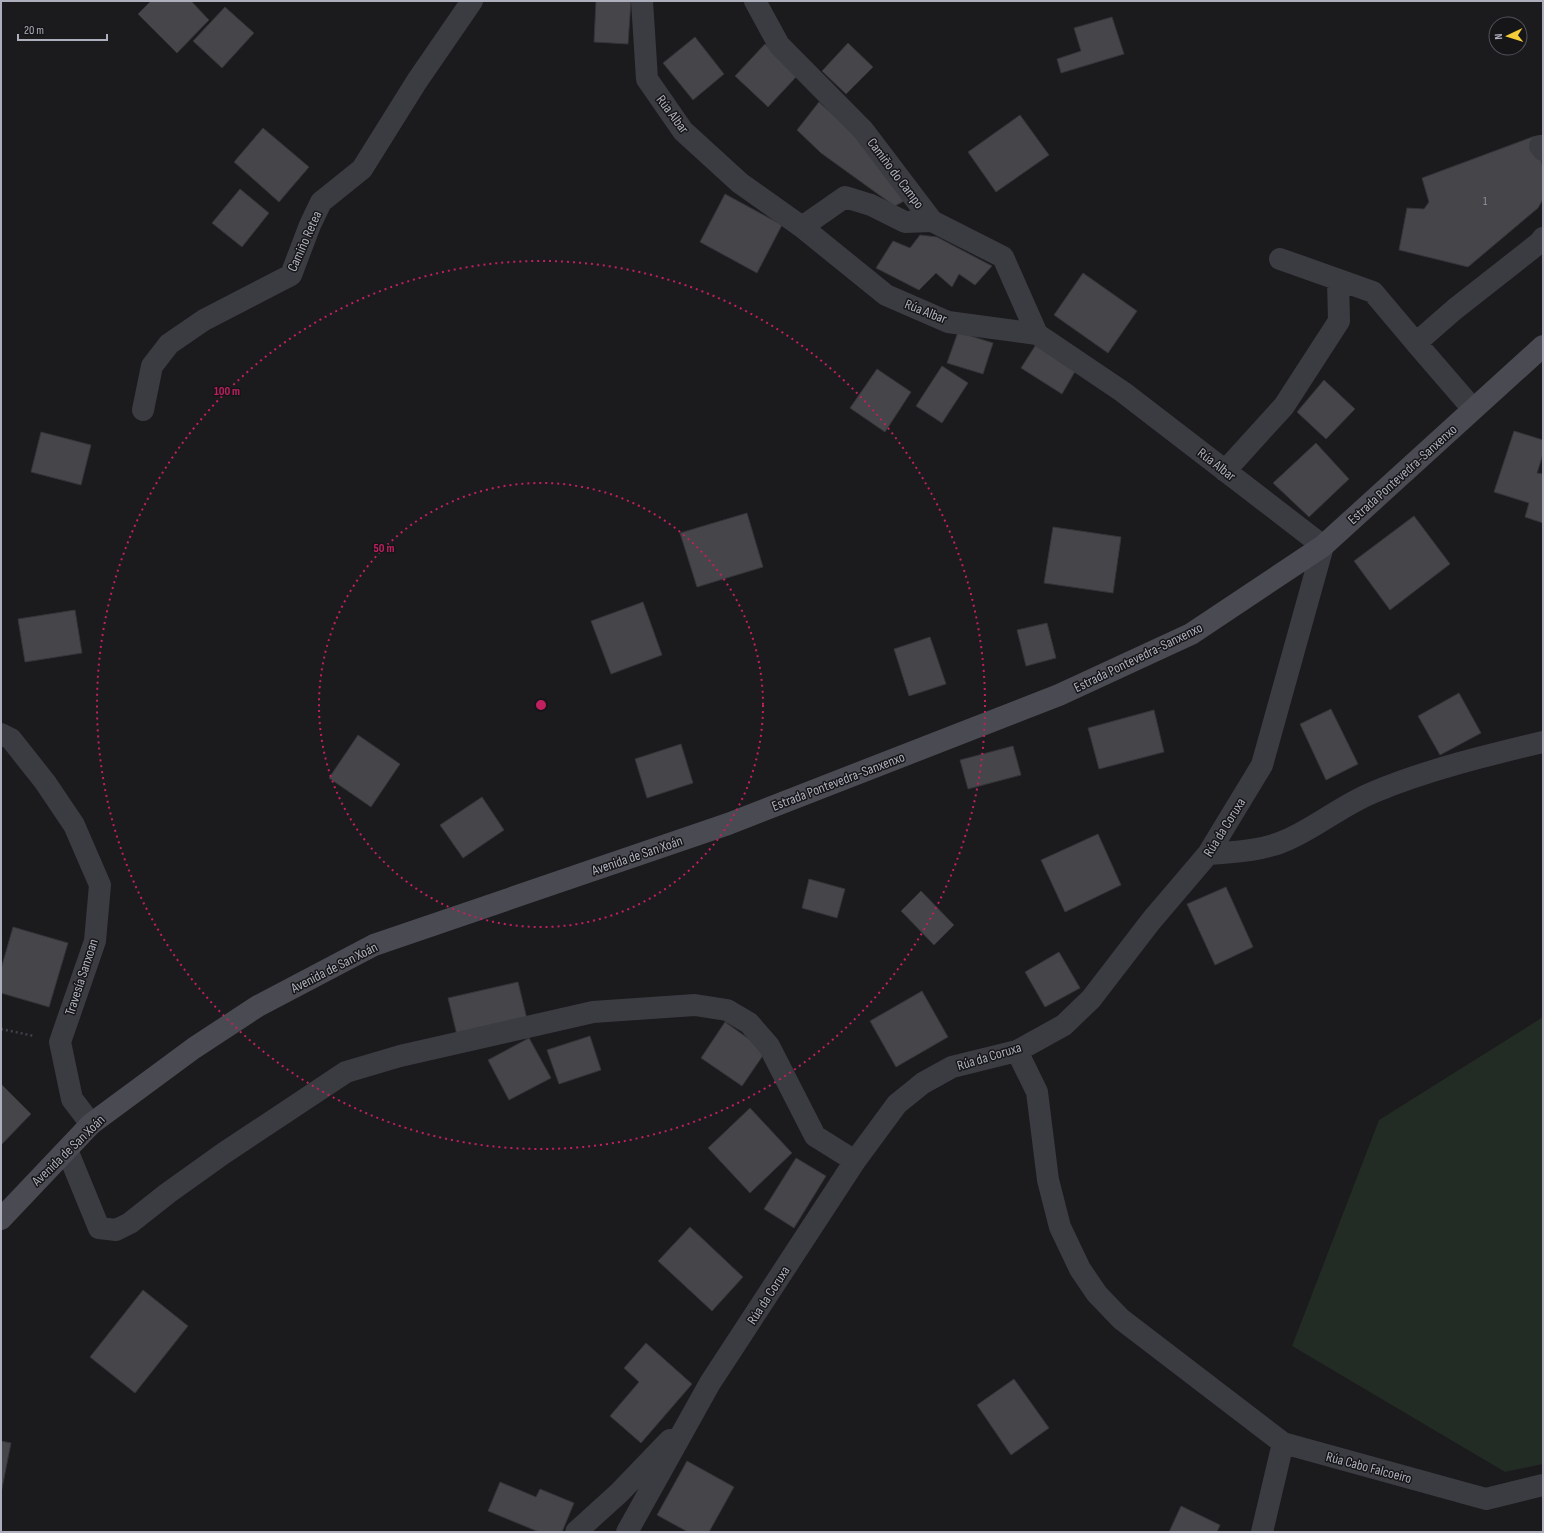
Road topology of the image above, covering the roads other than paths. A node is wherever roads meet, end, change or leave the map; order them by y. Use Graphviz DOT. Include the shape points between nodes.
graph roads {
  1 [pos="472,1"];
  2 [pos="642,1"];
  3 [pos="756,1"];
  4 [pos="932,221"];
  5 [pos="802,227"];
  6 [pos="1543,238"];
  7 [pos="1280,259"];
  8 [pos="1338,280"];
  9 [pos="1037,334"];
  10 [pos="1416,342"];
  11 [pos="1543,346"];
  12 [pos="1473,409"];
  13 [pos="143,410"];
  14 [pos="1225,470"];
  15 [pos="1323,546"];
  16 [pos="1,734"];
  17 [pos="1543,742"];
  18 [pos="728,824"];
  19 [pos="1208,854"];
  20 [pos="1017,1051"];
  21 [pos="91,1124"];
  22 [pos="67,1150"];
  23 [pos="855,1161"];
  24 [pos="1,1219"];
  25 [pos="690,1419"];
  26 [pos="1283,1443"];
  27 [pos="1543,1485"];
  28 [pos="576,1532"];
  29 [pos="627,1532"];
  30 [pos="1262,1532"];
  1 -- 13 [label="street, Camiño Retea" via="417,81 362,169 322,202 310,225 292,275 204,320 169,344 152,366"];
  2 -- 5 [label="street, Rúa Albar" via="647,79 683,131 740,183"];
  3 -- 4 [label="street, Camiño do Campo" via="779,45 863,130"];
  4 -- 5 [label="street" via="905,222 870,205 845,197"];
  4 -- 9 [label="street, Camiño do Campo" via="1003,257"];
  5 -- 9 [label="street, Rúa Albar" via="886,295 948,322"];
  6 -- 10 [label="street" via="1539,244"];
  7 -- 8 [label="street"];
  8 -- 10 [label="street" via="1373,292"];
  8 -- 14 [label="street" via="1339,321 1284,406"];
  9 -- 14 [label="street, Rúa Albar" via="1123,392"];
  10 -- 12 [label="street"];
  11 -- 12 [label="main road, Estrada Pontevedra-Sanxenxo"];
  12 -- 15 [label="main road, Estrada Pontevedra-Sanxenxo"];
  14 -- 15 [label="street, Rúa Albar"];
  15 -- 18 [label="main road, Estrada Pontevedra-Sanxenxo" via="1191,634 1059,695"];
  15 -- 19 [label="street, Rúa da Coruxa" via="1262,765"];
  16 -- 21 [label="street, Travesía Sanxoan" via="11,739 45,782 74,825 100,885 95,941 60,1042 72,1099"];
  17 -- 19 [label="street" via="1479,758 1373,792 1288,840 1258,849"];
  18 -- 21 [label="main road, Avenida de San Xoán" via="374,945 258,1006 194,1048"];
  19 -- 20 [label="street, Rúa da Coruxa" via="1151,921 1091,999 1064,1025"];
  20 -- 23 [label="street, Rúa da Coruxa" via="952,1067 922,1083 897,1104"];
  20 -- 26 [label="street" via="1037,1092 1048,1180 1060,1227 1080,1269 1096,1294 1120,1319"];
  21 -- 22 [label="main road, Avenida de San Xoán"];
  22 -- 23 [label="street" via="99,1228 116,1230 130,1223 224,1153 346,1072 400,1056 593,1012 695,1005 727,1010 749,1023 769,1046 814,1136"];
  22 -- 24 [label="main road, Avenida de San Xoán"];
  23 -- 25 [label="street, Rúa da Coruxa" via="710,1383"];
  25 -- 28 [label="street" via="619,1493"];
  25 -- 29 [label="street, Rúa da Coruxa"];
  26 -- 27 [label="street, Rúa Cabo Falcoeiro" via="1486,1499"];
  26 -- 30 [label="street"];
}
